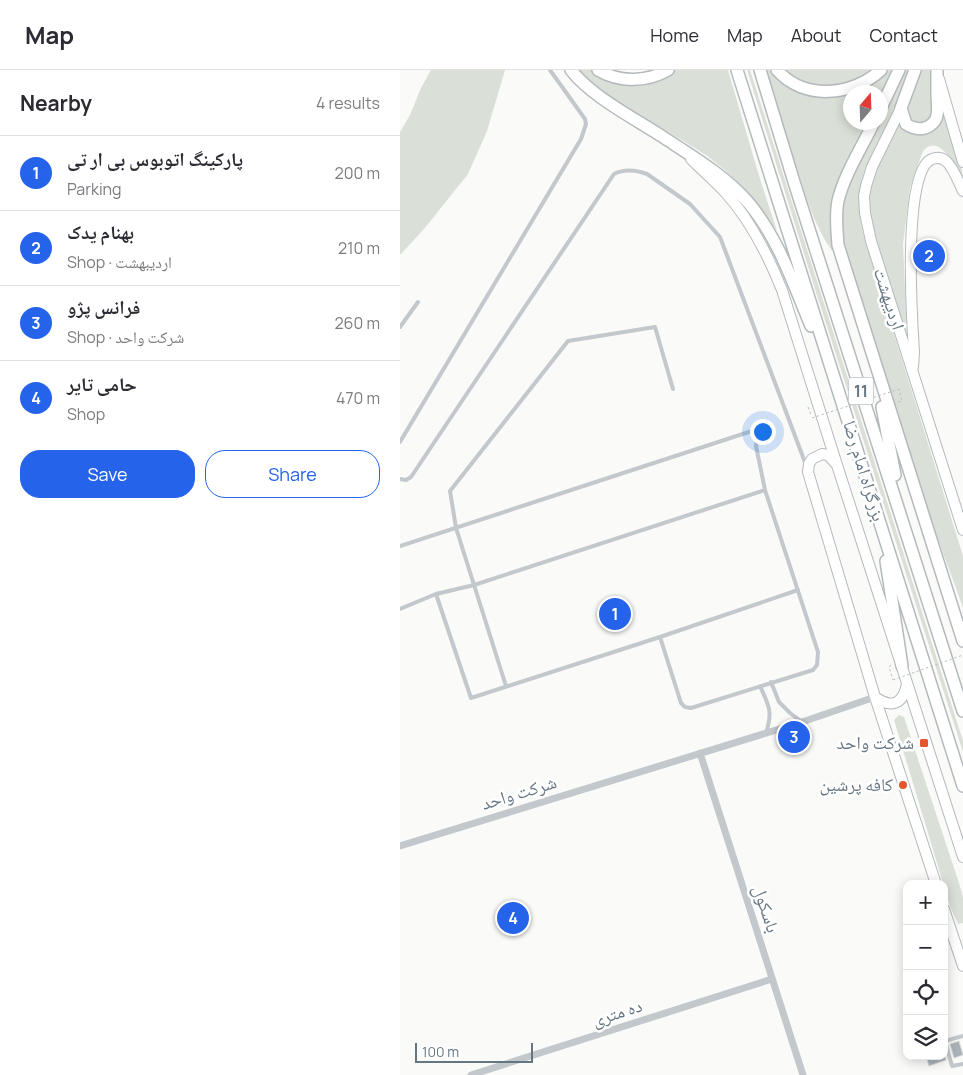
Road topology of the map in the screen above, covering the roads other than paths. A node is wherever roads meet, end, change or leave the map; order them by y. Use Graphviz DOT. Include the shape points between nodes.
graph roads {
  1 [pos="550,70"];
  2 [pos="571,70"];
  3 [pos="598,70"];
  4 [pos="668,70"];
  5 [pos="737,70"];
  6 [pos="760,70"];
  7 [pos="776,70"];
  8 [pos="882,70"];
  9 [pos="899,70"];
  10 [pos="915,70"];
  11 [pos="937,70"];
  12 [pos="888,93"];
  13 [pos="901,108"];
  14 [pos="870,130"];
  15 [pos="679,147"];
  16 [pos="963,162"];
  17 [pos="963,191"];
  18 [pos="418,302"];
  19 [pos="400,327"];
  20 [pos="873,359"];
  21 [pos="913,372"];
  22 [pos="673,389"];
  23 [pos="841,400"];
  24 [pos="400,442"];
  25 [pos="837,465"];
  26 [pos="808,472"];
  27 [pos="400,479"];
  28 [pos="765,490"];
  29 [pos="903,521"];
  30 [pos="881,527"];
  31 [pos="456,528"];
  32 [pos="963,530"];
  33 [pos="400,546"];
  34 [pos="474,585"];
  35 [pos="798,590"];
  36 [pos="436,594"];
  37 [pos="400,609"];
  38 [pos="660,637"];
  39 [pos="963,641"];
  40 [pos="902,666"];
  41 [pos="771,682"];
  42 [pos="907,684"];
  43 [pos="506,686"];
  44 [pos="760,686"];
  45 [pos="875,697"];
  46 [pos="962,707"];
  47 [pos="802,722"];
  48 [pos="766,733"];
  49 [pos="700,753"];
  50 [pos="963,786"];
  51 [pos="400,846"];
  52 [pos="963,857"];
  53 [pos="935,880"];
  54 [pos="948,917"];
  55 [pos="959,939"];
  56 [pos="963,966"];
  57 [pos="772,979"];
  58 [pos="963,1036"];
  59 [pos="963,1064"];
  60 [pos="471,1075"];
  61 [pos="803,1075"];
  1 -- 24 [label="lane" via="585,119 582,139"];
  2 -- 15 [label="main road" via="591,90"];
  3 -- 4 [label="main road" via="614,77 636,80"];
  5 -- 23 [label="main road, بزرگراه امام رضا / 11"];
  6 -- 29 [label="main road, بزرگراه امام رضا / 11"];
  7 -- 8 [label="main road" via="800,86 834,91 858,86"];
  9 -- 12 [label="main road"];
  10 -- 13 [label="main road, اردیبهشت"];
  11 -- 13 [label="main road" via="939,108 933,123 926,128 910,127"];
  11 -- 16 [label="main road"];
  13 -- 21 [label="main road, اردیبهشت" via="872,167 864,205 866,224"];
  14 -- 20 [label="main road" via="844,184 837,207 837,223 840,256"];
  15 -- 23 [label="main road" via="731,185 762,221 781,254"];
  15 -- 25 [label="main road" via="738,209 774,270"];
  17 -- 21 [label="main road" via="948,162 942,158 929,160 921,171 914,199 910,249"];
  18 -- 19 [label="lane"];
  20 -- 29 [label="main road"];
  20 -- 39 [label="main road"];
  21 -- 32 [label="main road, اردیبهشت"];
  22 -- 31 [label="lane" via="655,327 568,341 450,491"];
  23 -- 30 [label="main road, بزرگراه امام رضا / 11"];
  25 -- 26 [label="main road" via="828,455 822,454 812,459"];
  25 -- 40 [label="main road"];
  26 -- 27 [label="lane" via="720,237 690,204 647,174 621,171 614,174 411,477"];
  26 -- 45 [label="main road"];
  28 -- 31 [label="lane" via="756,446 758,429"];
  28 -- 34 [label="lane"];
  28 -- 35 [label="lane"];
  29 -- 46 [label="main road, بزرگراه امام رضا / 11"];
  30 -- 40 [label="main road"];
  30 -- 50 [label="main road, بزرگراه امام رضا / 11"];
  31 -- 33 [label="lane"];
  31 -- 34 [label="lane"];
  34 -- 36 [label="lane"];
  34 -- 43 [label="lane"];
  35 -- 38 [label="lane"];
  35 -- 41 [label="lane" via="818,652 816,665 813,670"];
  36 -- 37 [label="lane"];
  36 -- 43 [label="lane" via="470,698"];
  38 -- 43 [label="lane"];
  38 -- 44 [label="lane" via="685,707 691,708"];
  40 -- 42 [label="main road"];
  41 -- 44 [label="lane"];
  41 -- 47 [label="lane" via="779,702"];
  42 -- 45 [label="main road" via="906,693 897,702 884,703"];
  42 -- 52 [label="main road"];
  44 -- 48 [label="lane" via="770,711"];
  45 -- 47 [label="street, شرکت واحد"];
  45 -- 53 [label="main road"];
  47 -- 48 [label="street, شرکت واحد"];
  48 -- 49 [label="street, شرکت واحد"];
  49 -- 51 [label="street, شرکت واحد"];
  49 -- 57 [label="street, باسکول"];
  54 -- 55 [label="main road"];
  55 -- 56 [label="main road"];
  57 -- 60 [label="street, ده متری"];
  57 -- 61 [label="street, باسکول"];
  58 -- 59 [label="lane" via="945,1041 952,1066"];
}
